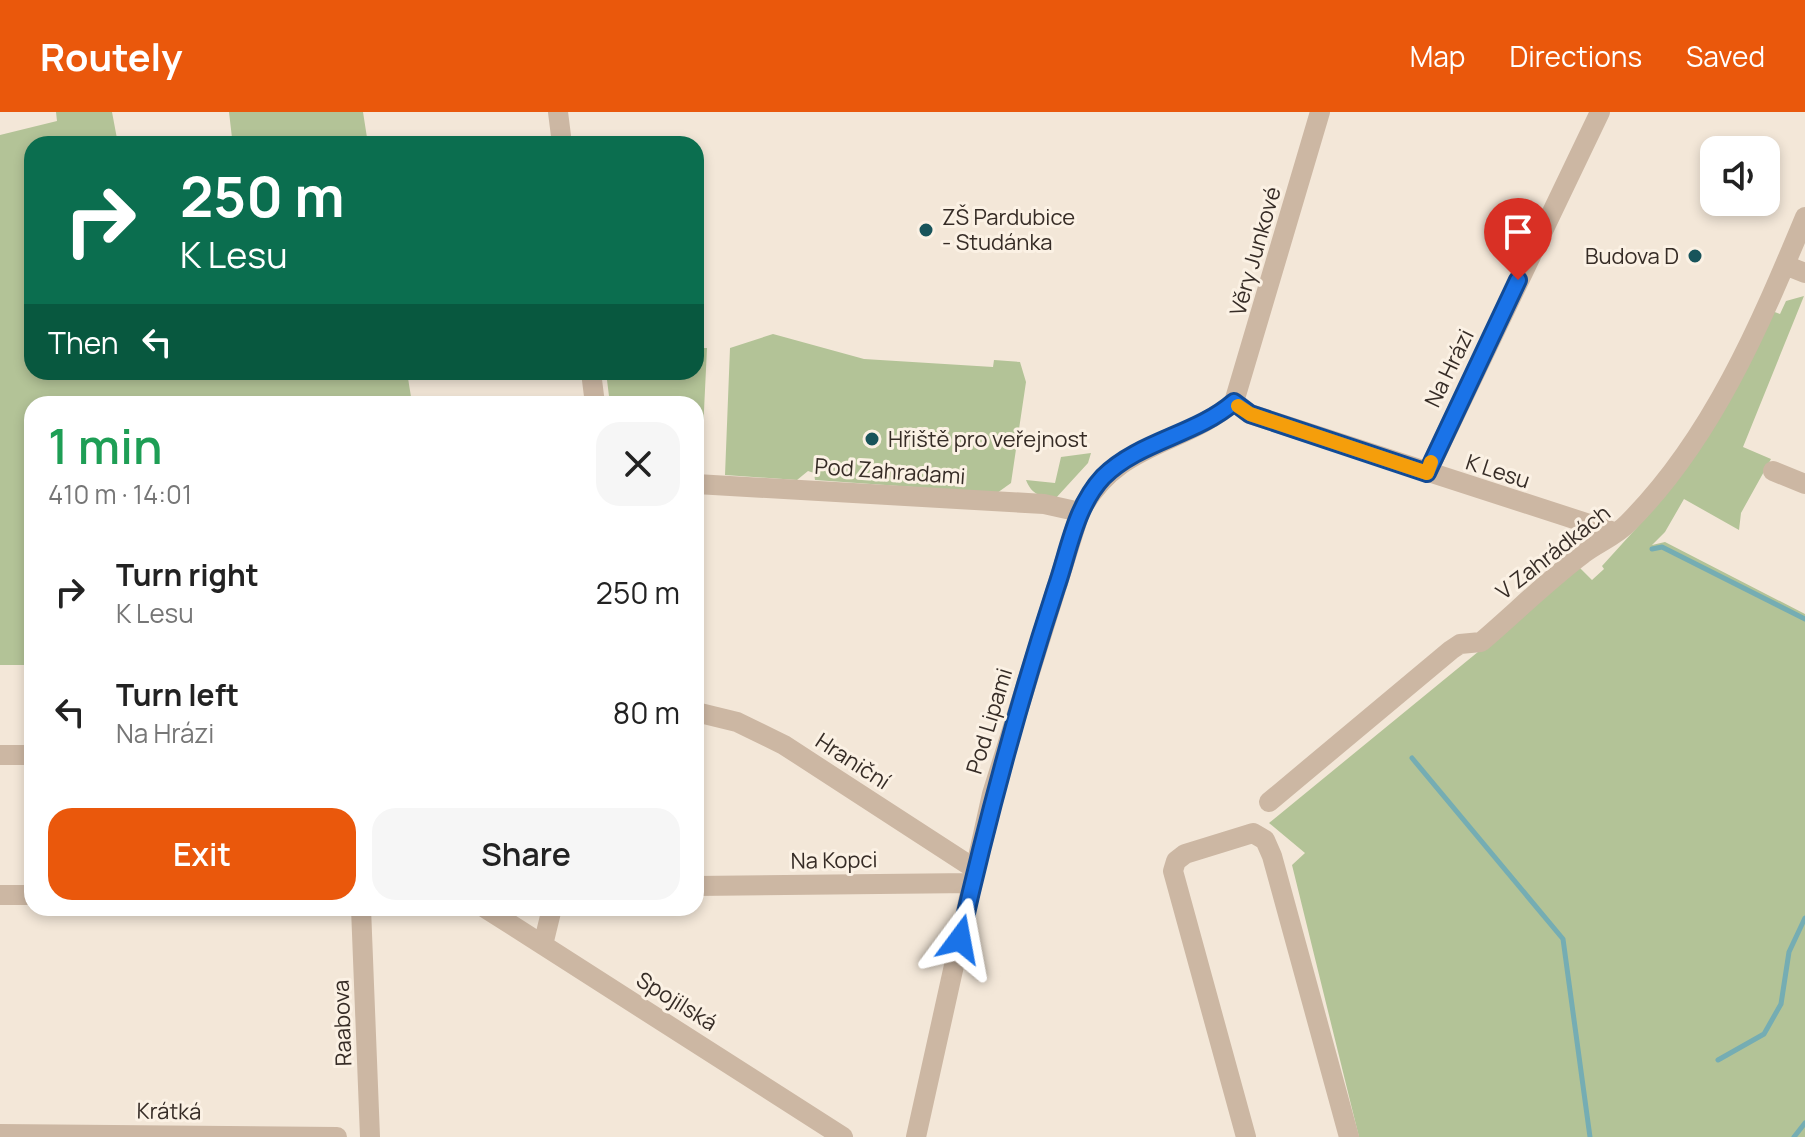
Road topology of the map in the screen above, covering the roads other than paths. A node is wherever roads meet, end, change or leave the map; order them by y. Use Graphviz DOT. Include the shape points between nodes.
graph roads {
  1 [pos="558,112"];
  2 [pos="1320,112"];
  3 [pos="1600,112"];
  4 [pos="561,136"];
  5 [pos="1805,217"];
  6 [pos="1785,265"];
  7 [pos="1805,273"];
  8 [pos="1234,402"];
  9 [pos="1773,471"];
  10 [pos="1427,473"];
  11 [pos="704,484"];
  12 [pos="1805,484"];
  13 [pos="1080,512"];
  14 [pos="1614,532"];
  15 [pos="704,714"];
  16 [pos="0,755"];
  17 [pos="24,755"];
  18 [pos="1269,802"];
  19 [pos="974,876"];
  20 [pos="704,886"];
  21 [pos="0,895"];
  22 [pos="24,895"];
  23 [pos="361,916"];
  24 [pos="498,916"];
  25 [pos="550,916"];
  26 [pos="543,945"];
  27 [pos="0,1134"];
  28 [pos="337,1137"];
  29 [pos="370,1137"];
  30 [pos="843,1137"];
  31 [pos="916,1137"];
  32 [pos="1246,1137"];
  33 [pos="1349,1137"];
  1 -- 4 [label="street"];
  2 -- 8 [label="street, Věry Junkové"];
  3 -- 10 [label="street, Na Hrázi"];
  5 -- 6 [label="street, V Zahrádkách"];
  6 -- 7 [label="street"];
  6 -- 14 [label="street, V Zahrádkách" via="1751,342 1702,427 1650,499"];
  8 -- 10 [label="street, K Lesu" via="1250,414"];
  8 -- 13 [label="street, Pod Lipami" via="1113,468"];
  9 -- 12 [label="street"];
  10 -- 14 [label="street, K Lesu"];
  11 -- 13 [label="street, Pod Zahradami" via="1044,504"];
  13 -- 19 [label="street, Pod Lipami" via="992,794"];
  14 -- 18 [label="street, V Zahrádkách" via="1481,642 1451,650"];
  15 -- 19 [label="street, Hraniční" via="737,722 784,745"];
  16 -- 17 [label="street"];
  19 -- 20 [label="street, Na Kopci"];
  19 -- 31 [label="street, Pod Lipami"];
  21 -- 22 [label="street"];
  23 -- 29 [label="street, Raabova"];
  24 -- 26 [label="street, Spojilská"];
  25 -- 26 [label="street"];
  26 -- 30 [label="street, Spojilská"];
  27 -- 28 [label="street, Krátká"];
  32 -- 33 [label="street" via="1173,871 1185,854 1253,833 1265,840 1272,856"];
}
